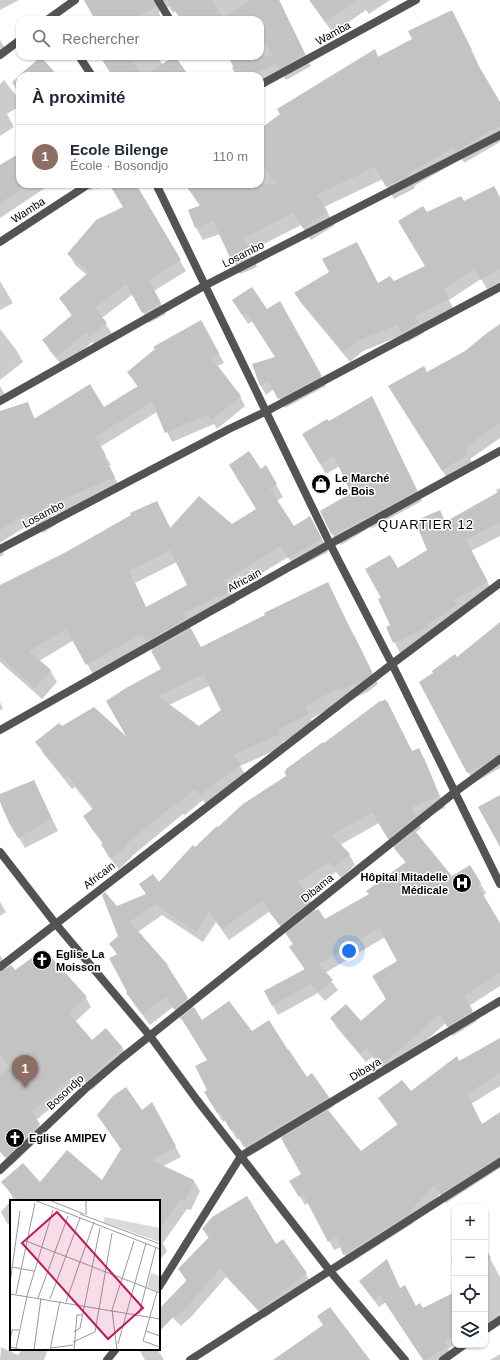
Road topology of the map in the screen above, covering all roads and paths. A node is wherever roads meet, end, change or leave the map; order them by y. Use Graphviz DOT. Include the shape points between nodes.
graph roads {
  1 [pos="75,0"];
  2 [pos="158,0"];
  3 [pos="416,0"];
  4 [pos="55,16"];
  5 [pos="168,16"];
  6 [pos="16,43"];
  7 [pos="0,55"];
  8 [pos="82,60"];
  9 [pos="89,72"];
  10 [pos="264,83"];
  11 [pos="500,135"];
  12 [pos="82,188"];
  13 [pos="158,188"];
  14 [pos="0,242"];
  15 [pos="204,286"];
  16 [pos="500,287"];
  17 [pos="0,401"];
  18 [pos="265,412"];
  19 [pos="500,451"];
  20 [pos="330,544"];
  21 [pos="0,549"];
  22 [pos="500,583"];
  23 [pos="392,664"];
  24 [pos="0,730"];
  25 [pos="500,759"];
  26 [pos="454,792"];
  27 [pos="0,852"];
  28 [pos="500,884"];
  29 [pos="54,923"];
  30 [pos="0,966"];
  31 [pos="500,1001"];
  32 [pos="150,1036"];
  33 [pos="241,1156"];
  34 [pos="500,1162"];
  35 [pos="0,1170"];
  36 [pos="330,1270"];
  37 [pos="160,1285"];
  38 [pos="500,1320"];
  39 [pos="488,1328"];
  40 [pos="460,1348"];
  41 [pos="115,1350"];
  42 [pos="107,1360"];
  43 [pos="190,1360"];
  44 [pos="405,1360"];
  45 [pos="443,1360"];
  1 -- 4 [label="street"];
  2 -- 5 [label="street"];
  3 -- 10 [label="street, Wamba"];
  6 -- 7 [label="street"];
  8 -- 9 [label="street"];
  11 -- 15 [label="street, Losambo"];
  12 -- 14 [label="street, Wamba"];
  13 -- 15 [label="street"];
  15 -- 17 [label="street, Losambo"];
  15 -- 18 [label="street"];
  16 -- 18 [label="street, Losambo"];
  18 -- 20 [label="street"];
  18 -- 21 [label="street, Losambo"];
  19 -- 20 [label="street, Africain"];
  20 -- 23 [label="street"];
  20 -- 24 [label="street, Africain"];
  22 -- 23 [label="street, Africain"];
  23 -- 26 [label="street"];
  23 -- 29 [label="street, Africain"];
  25 -- 26 [label="street, Dibama"];
  26 -- 28 [label="street"];
  26 -- 32 [label="street, Dibama"];
  27 -- 29 [label="street"];
  29 -- 30 [label="street, Africain"];
  29 -- 32 [label="street"];
  31 -- 33 [label="street, Dibaya"];
  32 -- 33 [label="street"];
  32 -- 35 [label="street, Bosondjo" via="85,1089"];
  33 -- 36 [label="street"];
  33 -- 37 [label="street"];
  34 -- 36 [label="street"];
  36 -- 43 [label="street"];
  36 -- 44 [label="street"];
  38 -- 39 [label="street"];
  40 -- 45 [label="street"];
  41 -- 42 [label="street"];
}
